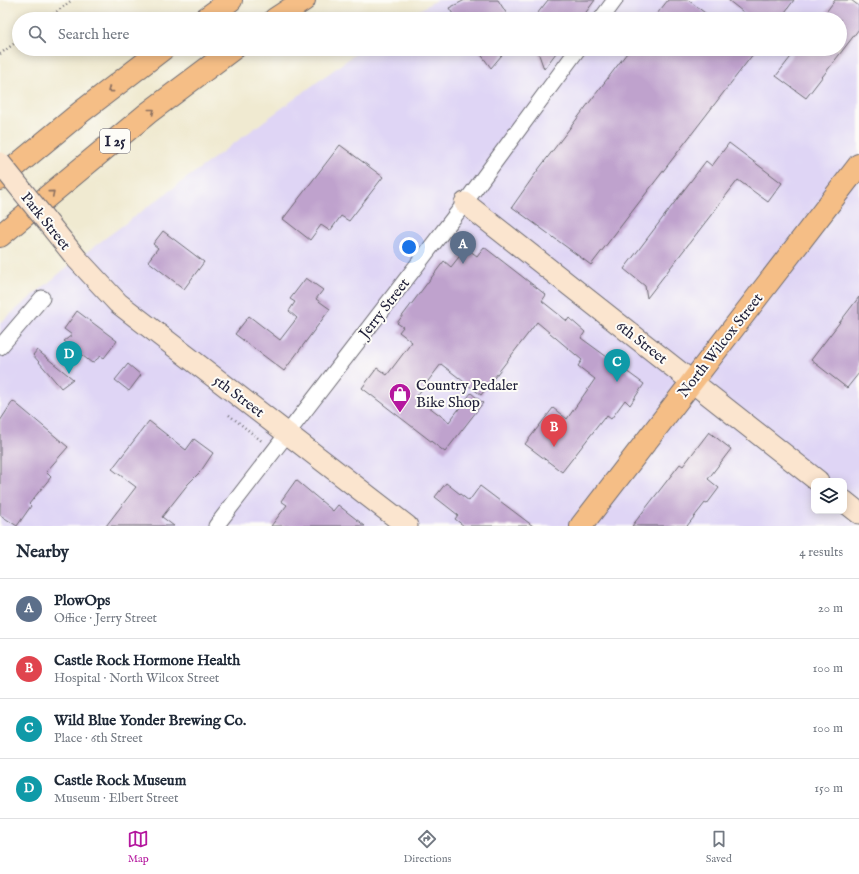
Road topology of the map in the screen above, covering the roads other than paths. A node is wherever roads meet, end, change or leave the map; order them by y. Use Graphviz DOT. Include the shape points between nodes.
graph roads {
  1 [pos="231,0"];
  2 [pos="304,0"];
  3 [pos="615,0"];
  4 [pos="215,12"];
  5 [pos="286,12"];
  6 [pos="606,12"];
  7 [pos="155,56"];
  8 [pos="224,56"];
  9 [pos="573,56"];
  10 [pos="0,163"];
  11 [pos="859,165"];
  12 [pos="0,179"];
  13 [pos="465,203"];
  14 [pos="0,236"];
  15 [pos="77,259"];
  16 [pos="42,298"];
  17 [pos="0,347"];
  18 [pos="692,382"];
  19 [pos="288,434"];
  20 [pos="814,478"];
  21 [pos="847,503"];
  22 [pos="859,513"];
  23 [pos="216,526"];
  24 [pos="407,526"];
  25 [pos="581,526"];
  1 -- 4 [label="main road"];
  2 -- 5 [label="main road"];
  3 -- 6 [label="street"];
  7 -- 12 [label="main road, one-way" via="81,112"];
  14 -- 8 [label="main road, I 25, one-way" via="148,113"];
  9 -- 13 [label="street, Jerry Street"];
  10 -- 15 [label="street, Park Street, bridge"];
  11 -- 18 [label="main road, North Wilcox Street"];
  13 -- 18 [label="street, 6th Street"];
  13 -- 19 [label="street, Jerry Street"];
  15 -- 19 [label="street, 5th Street" via="118,303"];
  16 -- 17 [label="street"];
  18 -- 20 [label="street, 6th Street"];
  18 -- 25 [label="main road, North Wilcox Street"];
  19 -- 23 [label="street, Jerry Street"];
  19 -- 24 [label="street, 5th Street"];
  21 -- 22 [label="street"];
}
